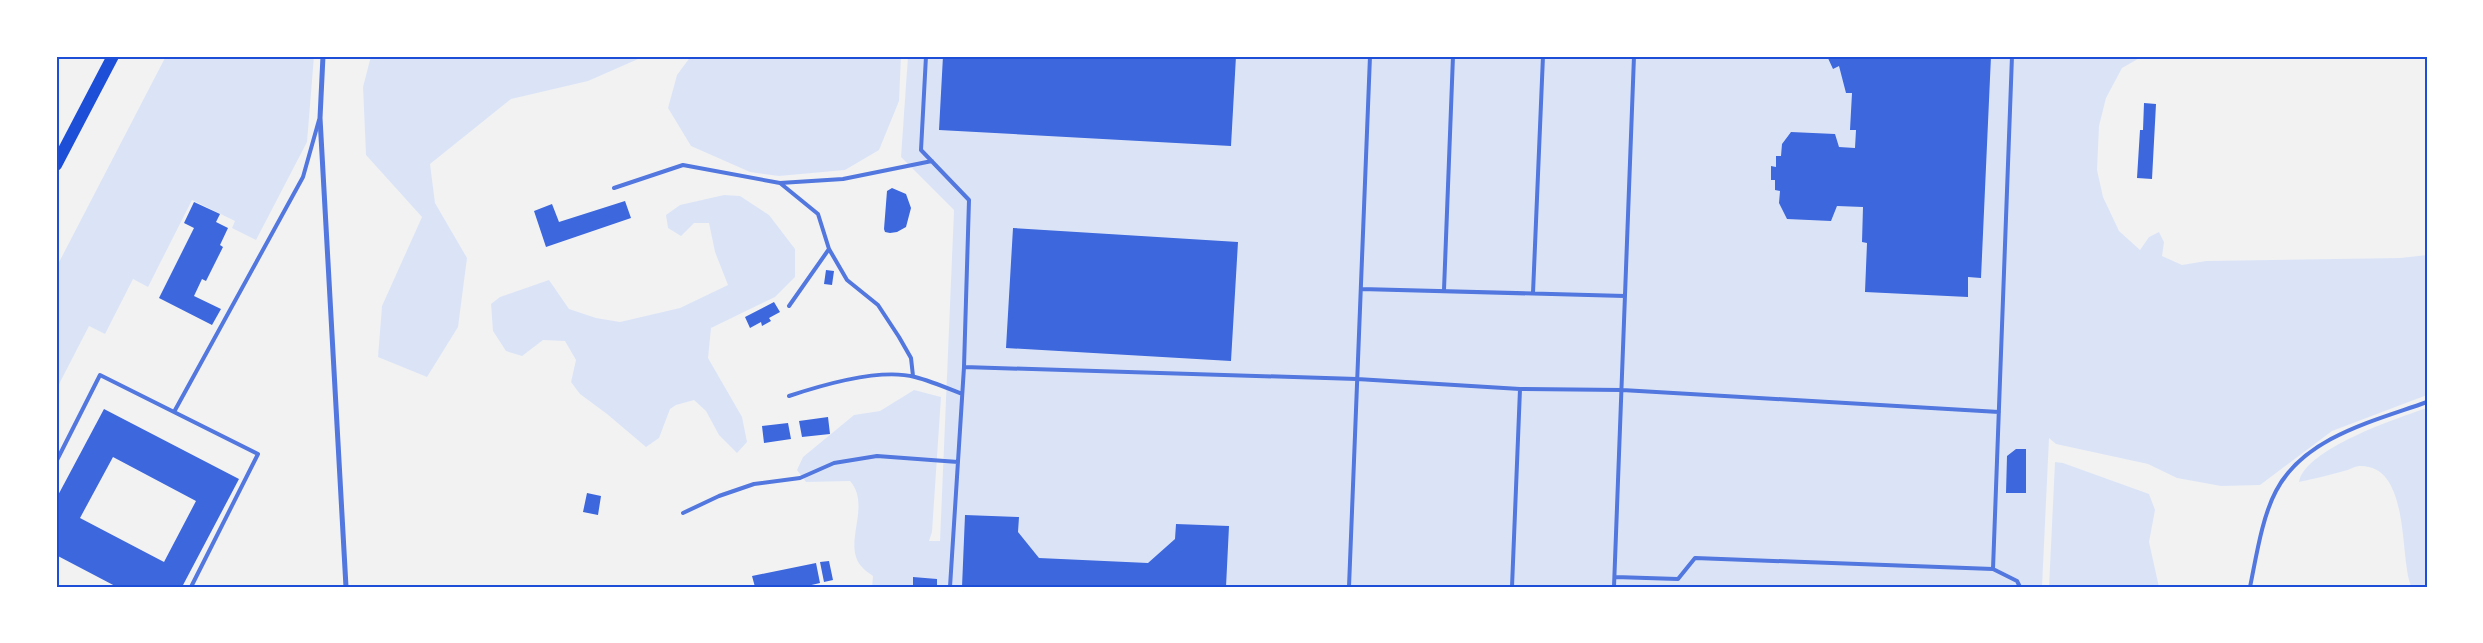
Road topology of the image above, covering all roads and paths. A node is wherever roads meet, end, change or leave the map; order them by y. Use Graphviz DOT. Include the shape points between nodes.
graph roads {
  1 [pos="114,56"];
  2 [pos="323,56"];
  3 [pos="926,56"];
  4 [pos="1370,56"];
  5 [pos="1454,56"];
  6 [pos="1543,56"];
  7 [pos="1634,56"];
  8 [pos="2012,56"];
  9 [pos="320,118"];
  10 [pos="932,161"];
  11 [pos="56,165"];
  12 [pos="780,183"];
  13 [pos="614,188"];
  14 [pos="829,249"];
  15 [pos="1360,289"];
  16 [pos="1444,290"];
  17 [pos="1533,293"];
  18 [pos="1624,296"];
  19 [pos="789,306"];
  20 [pos="964,367"];
  21 [pos="913,376"];
  22 [pos="1357,379"];
  23 [pos="1520,389"];
  24 [pos="1622,390"];
  25 [pos="962,394"];
  26 [pos="789,396"];
  27 [pos="2427,402"];
  28 [pos="174,412"];
  29 [pos="1999,412"];
  30 [pos="56,462"];
  31 [pos="958,462"];
  32 [pos="682,513"];
  33 [pos="1993,569"];
  34 [pos="1615,577"];
  35 [pos="191,587"];
  36 [pos="346,587"];
  37 [pos="950,587"];
  38 [pos="1349,587"];
  39 [pos="1512,587"];
  40 [pos="1614,587"];
  41 [pos="2020,587"];
  42 [pos="2250,587"];
  1 -- 11 [label="main road"];
  2 -- 9 [label="street"];
  3 -- 10 [label="lane" via="922,150"];
  4 -- 15 [label="lane"];
  5 -- 16 [label="lane"];
  6 -- 17 [label="lane"];
  7 -- 18 [label="lane"];
  8 -- 29 [label="lane"];
  9 -- 28 [label="lane" via="303,178"];
  9 -- 36 [label="street"];
  10 -- 12 [label="lane" via="843,179"];
  10 -- 20 [label="lane" via="969,200"];
  12 -- 13 [label="lane" via="683,164"];
  12 -- 14 [label="lane" via="818,214"];
  14 -- 19 [label="lane"];
  14 -- 21 [label="lane" via="847,280 878,305 900,337 911,358"];
  15 -- 16 [label="lane"];
  15 -- 22 [label="lane"];
  16 -- 17 [label="lane"];
  17 -- 18 [label="lane"];
  18 -- 24 [label="lane"];
  20 -- 22 [label="lane"];
  20 -- 25 [label="lane"];
  21 -- 25 [label="lane"];
  21 -- 26 [label="lane" via="883,375 835,382"];
  22 -- 23 [label="lane"];
  22 -- 38 [label="lane"];
  23 -- 24 [label="lane"];
  23 -- 39 [label="lane"];
  24 -- 29 [label="lane"];
  24 -- 34 [label="lane"];
  25 -- 31 [label="lane"];
  27 -- 42 [label="lane" via="2330,440 2298,462 2275,492"];
  28 -- 30 [label="lane" via="100,375"];
  28 -- 35 [label="lane" via="258,454"];
  29 -- 33 [label="lane"];
  31 -- 32 [label="lane" via="877,456 834,463 800,478 754,484"];
  31 -- 37 [label="lane"];
  33 -- 34 [label="lane" via="1695,558 1678,579"];
  33 -- 41 [label="lane" via="2017,581"];
  34 -- 40 [label="lane"];
}
